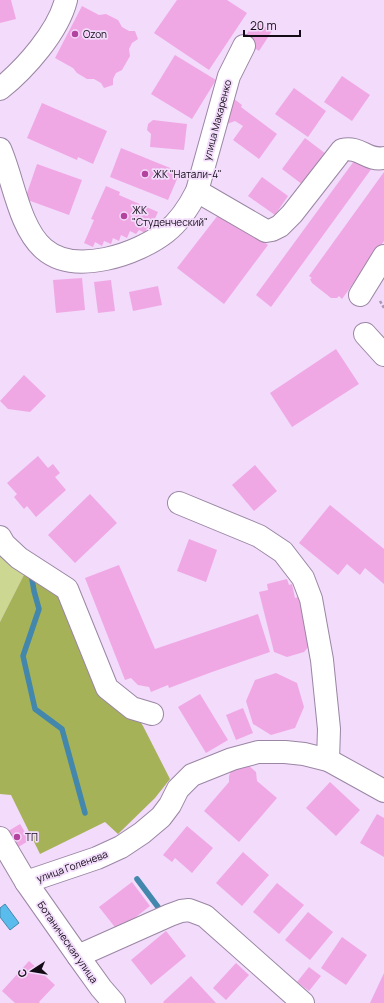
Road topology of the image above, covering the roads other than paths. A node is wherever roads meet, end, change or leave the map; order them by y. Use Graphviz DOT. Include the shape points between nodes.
graph roads {
  1 [pos="66,0"];
  2 [pos="244,46"];
  3 [pos="0,89"];
  4 [pos="0,149"];
  5 [pos="384,158"];
  6 [pos="198,191"];
  7 [pos="384,256"];
  8 [pos="360,295"];
  9 [pos="364,334"];
  10 [pos="384,355"];
  11 [pos="179,503"];
  12 [pos="0,536"];
  13 [pos="152,714"];
  14 [pos="328,760"];
  15 [pos="384,791"];
  16 [pos="0,838"];
  17 [pos="26,882"];
  18 [pos="78,956"];
  19 [pos="114,1003"];
  20 [pos="303,1003"];
  1 -- 3 [label="street" via="54,30 28,62"];
  2 -- 6 [label="street, улица Макаренко" via="229,76"];
  4 -- 6 [label="street, улица Макаренко" via="20,208 32,234 44,249 59,258 77,262 111,258 143,247 167,231"];
  5 -- 6 [label="street" via="370,157 350,148 342,150 292,214 272,230 266,231"];
  7 -- 8 [label="street"];
  9 -- 10 [label="street"];
  11 -- 14 [label="street" via="259,536 283,552 303,578 311,598 322,660 329,729"];
  12 -- 13 [label="street" via="4,544 19,558 67,589 107,688 132,708"];
  14 -- 15 [label="street, улица Голенева"];
  14 -- 17 [label="street, улица Голенева" via="304,754 258,752 205,769 184,782 161,817 121,847 97,858"];
  16 -- 17 [label="street, Ботаническая улица"];
  17 -- 18 [label="street, Ботаническая улица"];
  18 -- 19 [label="street, Ботаническая улица"];
  18 -- 20 [label="street" via="170,915 189,910 206,916"];
}
